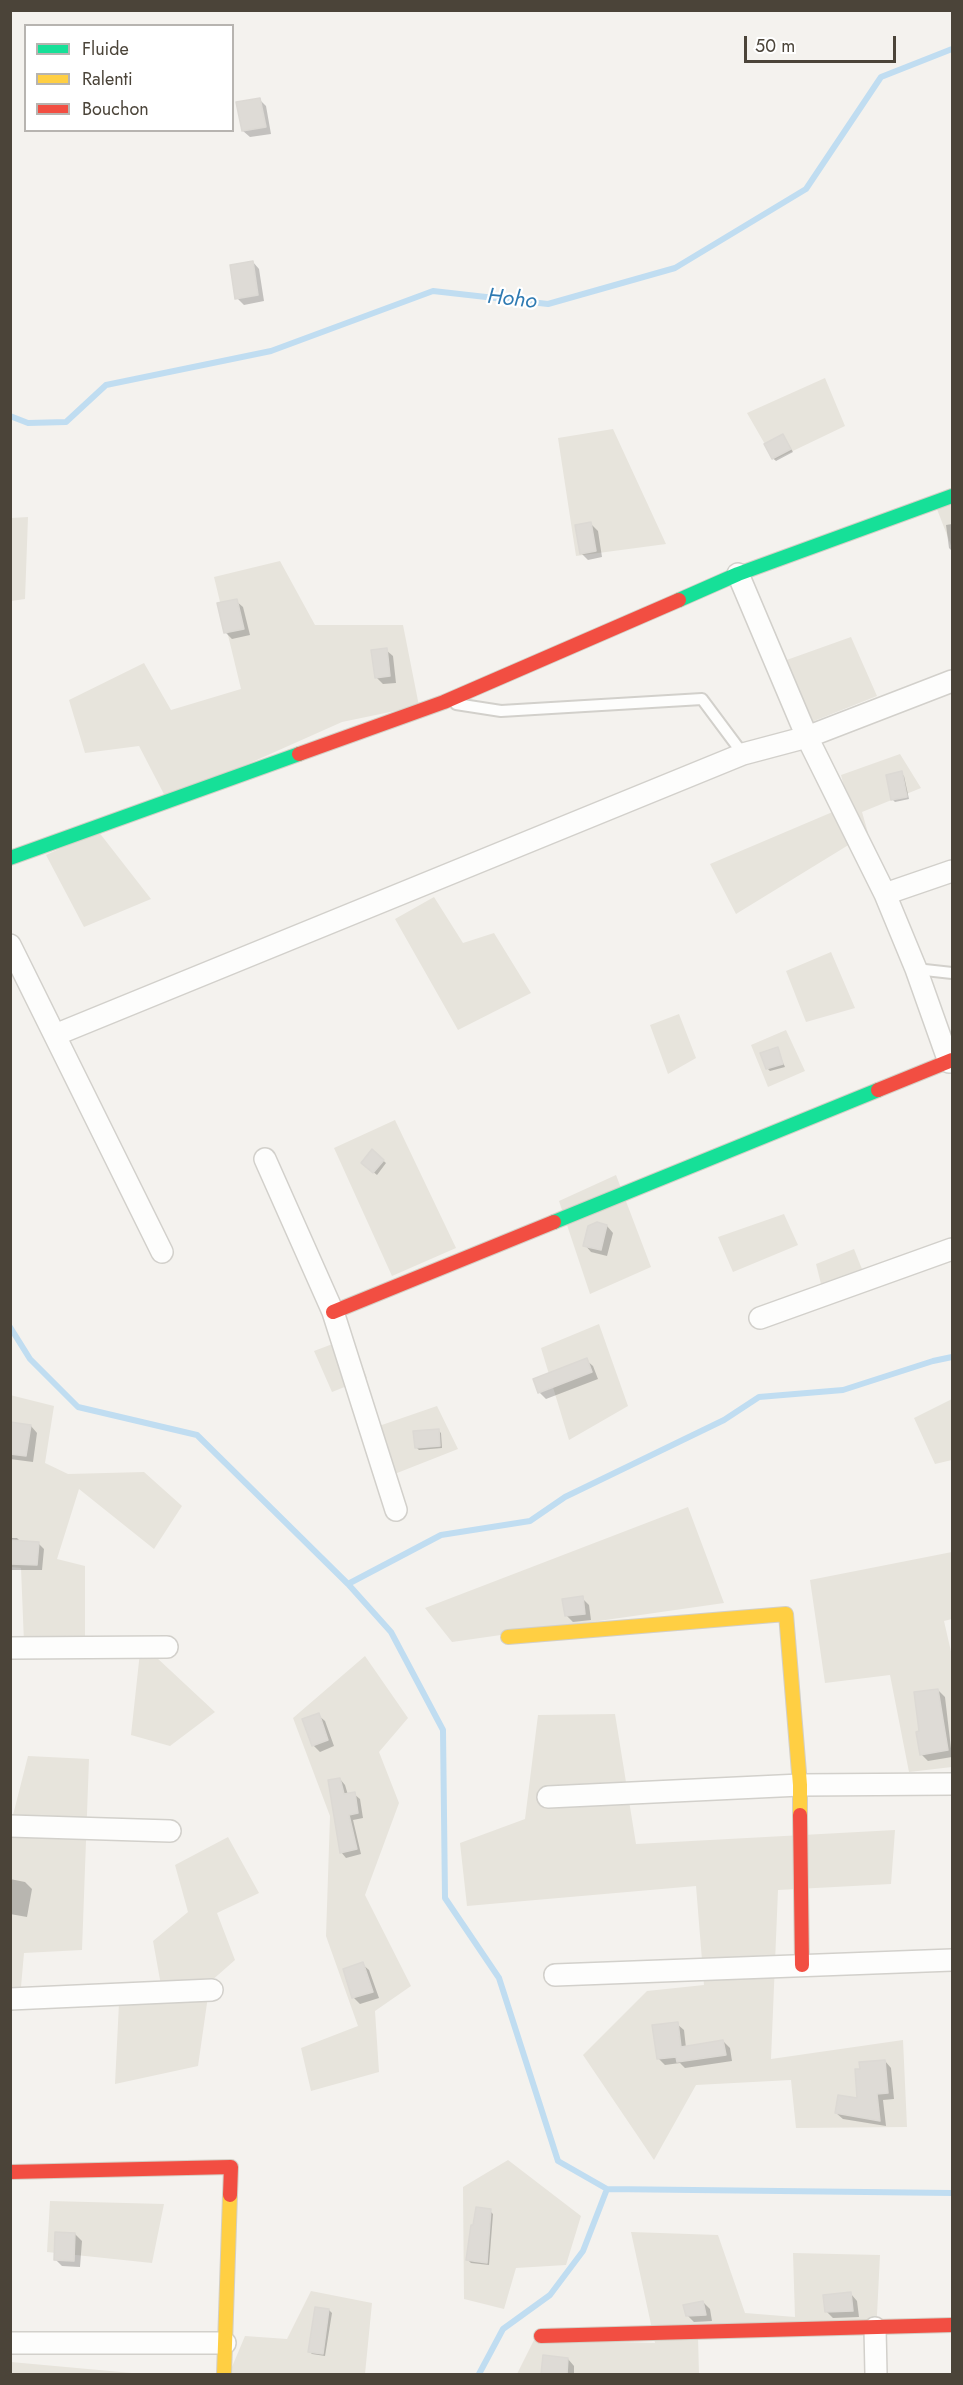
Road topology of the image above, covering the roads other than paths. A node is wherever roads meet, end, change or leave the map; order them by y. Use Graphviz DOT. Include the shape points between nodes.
graph roads {
  1 [pos="952,496"];
  2 [pos="738,574"];
  3 [pos="952,681"];
  4 [pos="444,702"];
  5 [pos="807,737"];
  6 [pos="743,754"];
  7 [pos="10,858"];
  8 [pos="952,871"];
  9 [pos="885,894"];
  10 [pos="10,945"];
  11 [pos="916,969"];
  12 [pos="952,973"];
  13 [pos="55,1035"];
  14 [pos="951,1061"];
  15 [pos="265,1159"];
  16 [pos="952,1249"];
  17 [pos="162,1252"];
  18 [pos="333,1312"];
  19 [pos="760,1318"];
  20 [pos="396,1509"];
  21 [pos="508,1636"];
  22 [pos="167,1647"];
  23 [pos="10,1648"];
  24 [pos="952,1784"];
  25 [pos="800,1785"];
  26 [pos="548,1797"];
  27 [pos="10,1826"];
  28 [pos="170,1831"];
  29 [pos="952,1960"];
  30 [pos="802,1965"];
  31 [pos="555,1975"];
  32 [pos="212,1990"];
  33 [pos="10,1999"];
  34 [pos="10,2172"];
  35 [pos="952,2325"];
  36 [pos="875,2328"];
  37 [pos="541,2336"];
  38 [pos="10,2343"];
  39 [pos="225,2343"];
  40 [pos="224,2374"];
  41 [pos="876,2374"];
  1 -- 2 [label="street"];
  2 -- 4 [label="street"];
  2 -- 5 [label="street"];
  3 -- 5 [label="street"];
  4 -- 6 [label="lane" via="501,711 702,699"];
  4 -- 7 [label="street"];
  5 -- 6 [label="street"];
  5 -- 9 [label="street"];
  6 -- 13 [label="street"];
  8 -- 9 [label="street"];
  9 -- 11 [label="street"];
  10 -- 13 [label="street"];
  11 -- 12 [label="lane"];
  11 -- 14 [label="street"];
  13 -- 17 [label="street"];
  14 -- 18 [label="street"];
  15 -- 18 [label="street"];
  16 -- 19 [label="street"];
  18 -- 20 [label="street"];
  21 -- 25 [label="street" via="786,1614"];
  22 -- 23 [label="street"];
  24 -- 25 [label="street"];
  25 -- 26 [label="street"];
  25 -- 30 [label="street"];
  27 -- 28 [label="street"];
  29 -- 30 [label="street"];
  30 -- 31 [label="street"];
  32 -- 33 [label="street"];
  34 -- 39 [label="street" via="231,2167"];
  35 -- 36 [label="street"];
  36 -- 37 [label="street"];
  36 -- 41 [label="street"];
  38 -- 39 [label="street"];
  39 -- 40 [label="street"];
}
